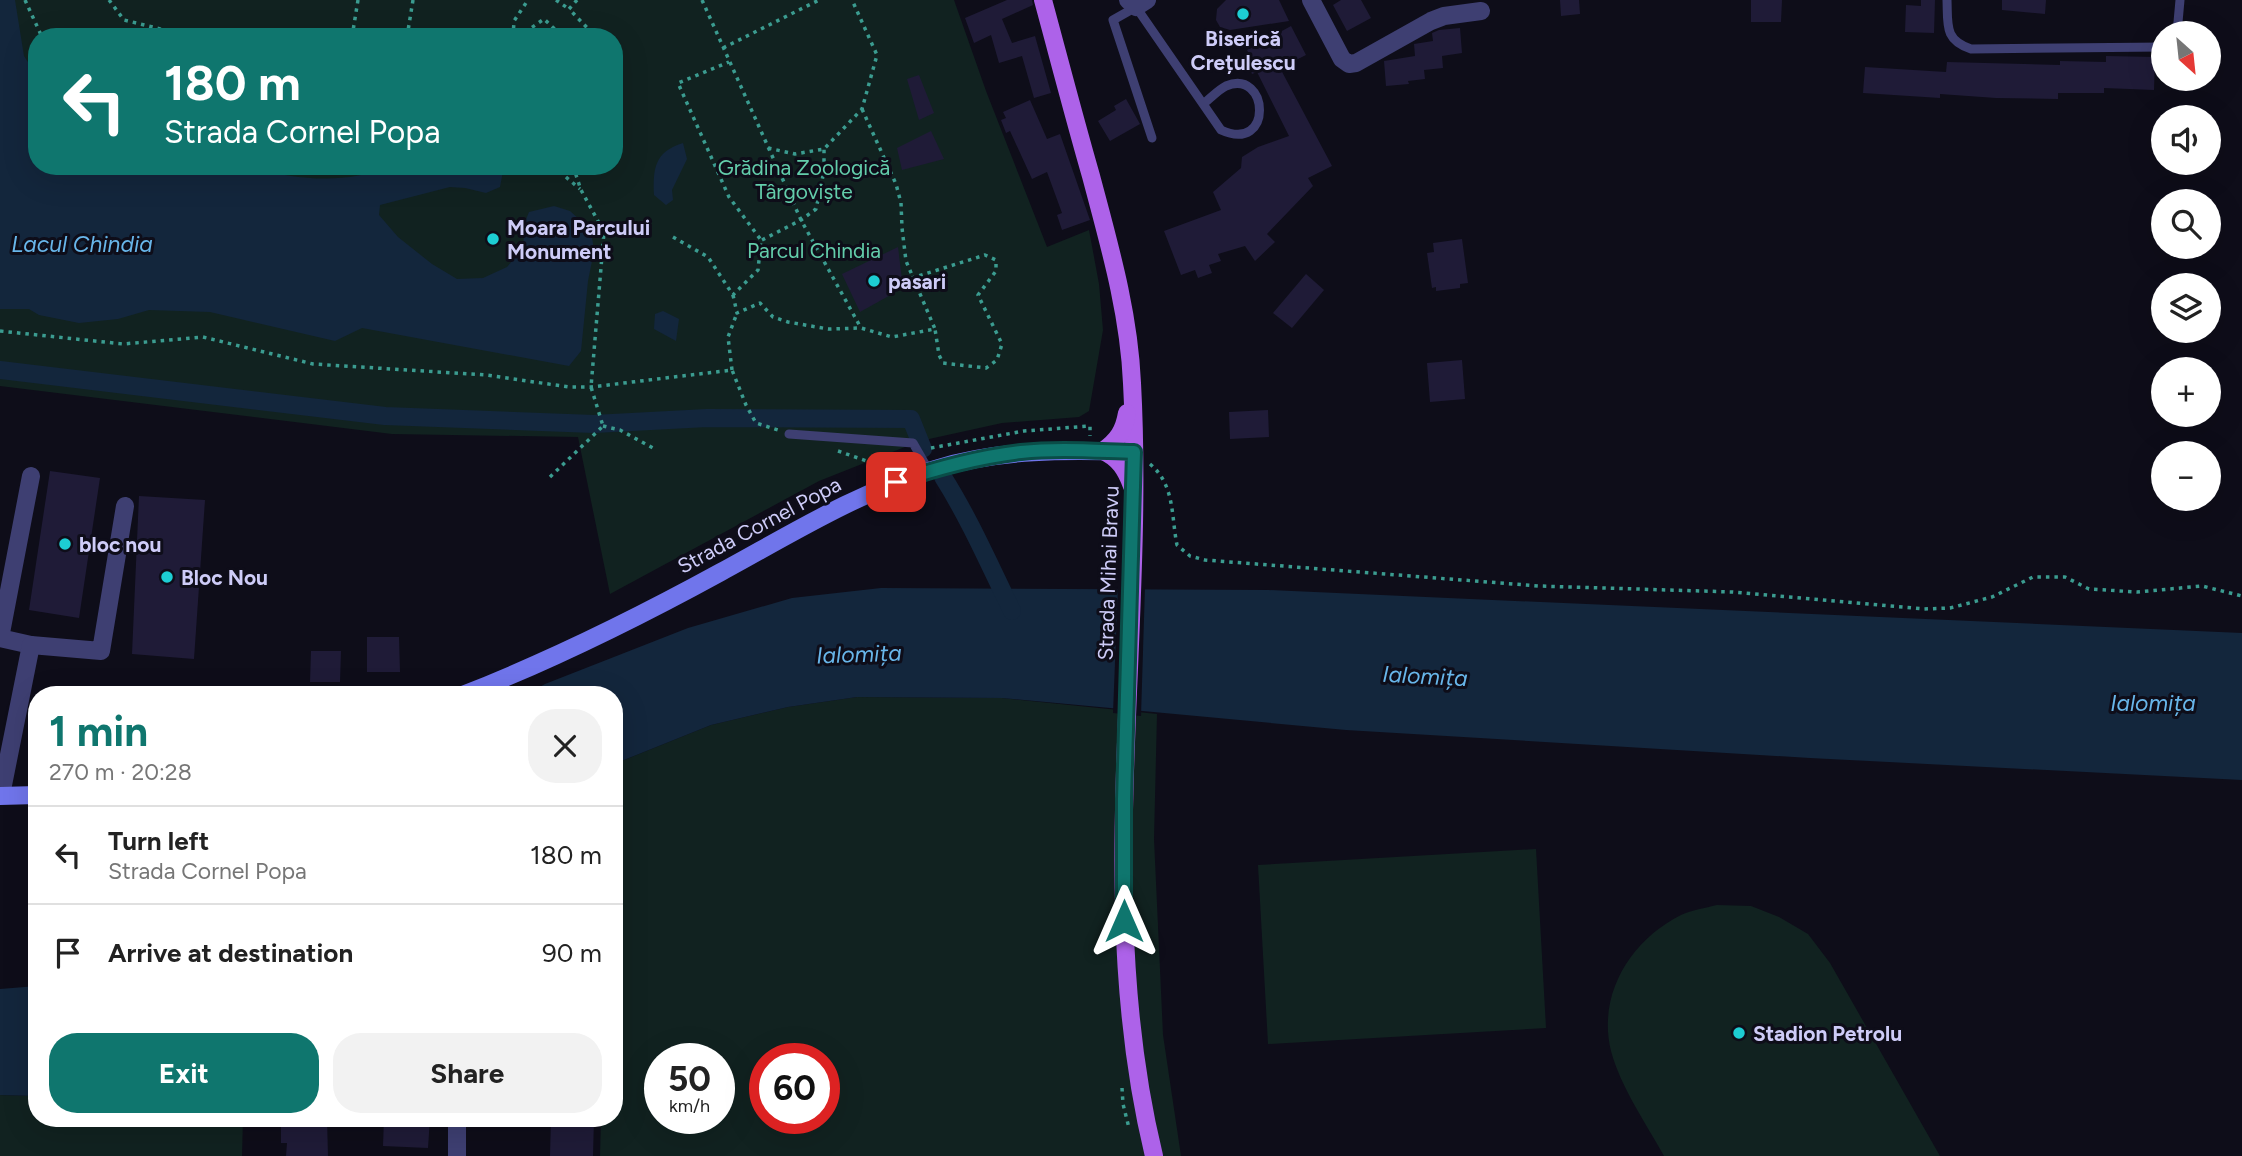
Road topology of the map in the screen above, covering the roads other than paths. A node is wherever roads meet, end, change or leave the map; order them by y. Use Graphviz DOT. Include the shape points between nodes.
graph roads {
  1 [pos="1043,0"];
  2 [pos="1311,0"];
  3 [pos="1947,0"];
  4 [pos="2180,0"];
  5 [pos="1137,2"];
  6 [pos="1481,12"];
  7 [pos="2178,21"];
  8 [pos="2151,47"];
  9 [pos="1204,103"];
  10 [pos="1152,138"];
  11 [pos="1133,385"];
  12 [pos="789,434"];
  13 [pos="1103,451"];
  14 [pos="1134,452"];
  15 [pos="929,471"];
  16 [pos="31,477"];
  17 [pos="1134,492"];
  18 [pos="125,506"];
  19 [pos="31,645"];
  20 [pos="484,686"];
  21 [pos="28,795"];
  22 [pos="1,796"];
  23 [pos="457,1127"];
  24 [pos="457,1156"];
  25 [pos="1154,1156"];
  1 -- 11 [label="main road, Strada Mihai Bravu" via="1114,267 1126,319"];
  2 -- 6 [label="street" via="1349,64 1431,21"];
  3 -- 8 [label="lane" via="1949,34 1956,44 1971,49"];
  4 -- 7 [label="lane"];
  5 -- 9 [label="lane"];
  5 -- 10 [label="lane" via="1113,20"];
  9 -- 9 [label="lane" via="1225,86 1236,84 1255,92 1261,112 1251,130 1230,134 1221,130"];
  11 -- 13 [label="main road" via="1122,432"];
  11 -- 14 [label="main road, Strada Mihai Bravu"];
  12 -- 15 [label="lane" via="913,443"];
  13 -- 14 [label="main road, Strada Cornel Popa"];
  13 -- 15 [label="main road, Strada Cornel Popa" via="1023,452"];
  13 -- 17 [label="main road" via="1124,468"];
  14 -- 17 [label="main road, Strada Mihai Bravu"];
  15 -- 20 [label="main road, Strada Cornel Popa" via="847,503 627,621"];
  16 -- 19 [label="street" via="1,638"];
  17 -- 25 [label="main road, Strada Mihai Bravu" via="1124,945 1141,1094"];
  18 -- 19 [label="street" via="101,651"];
  19 -- 22 [label="street"];
  21 -- 22 [label="main road"];
  23 -- 24 [label="street"];
}
